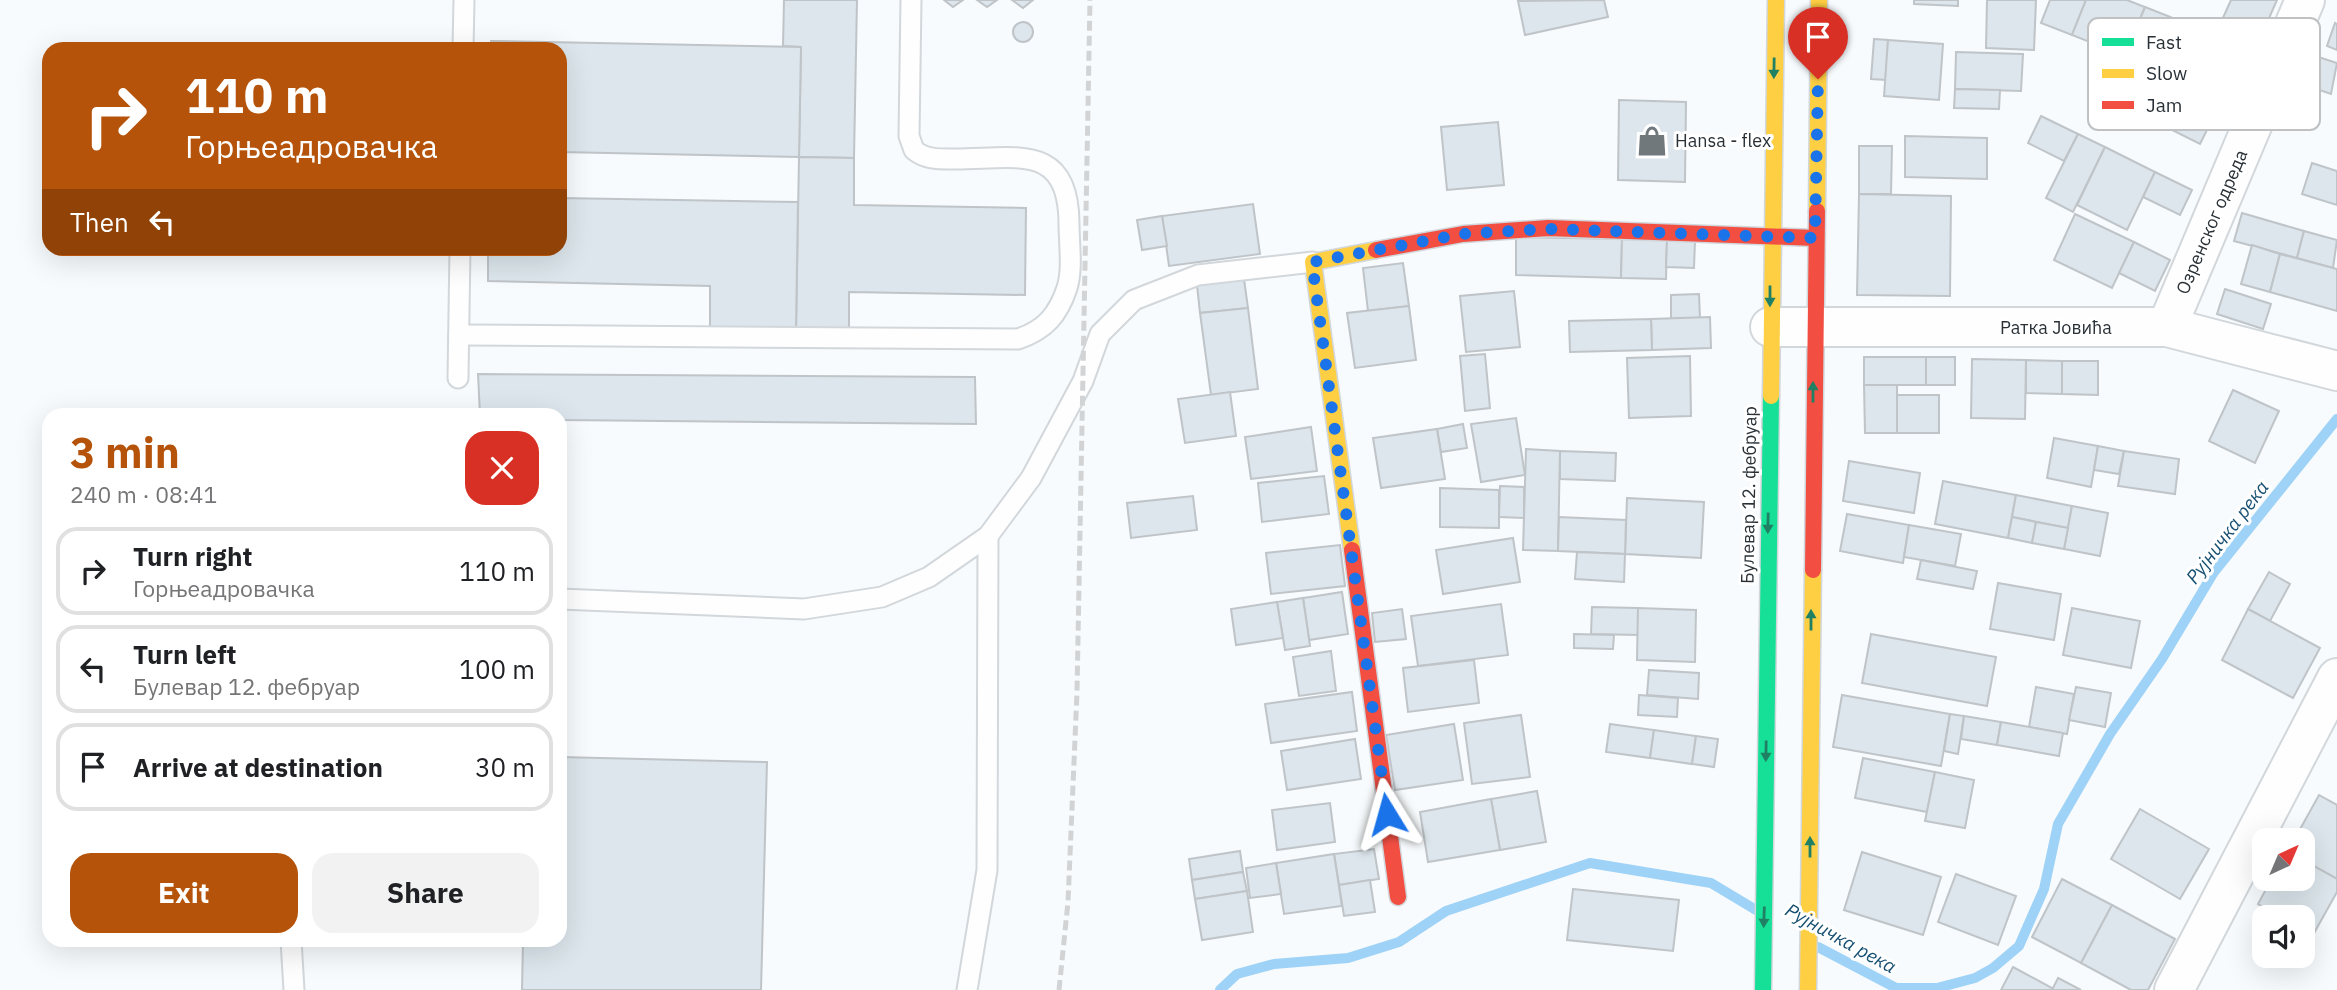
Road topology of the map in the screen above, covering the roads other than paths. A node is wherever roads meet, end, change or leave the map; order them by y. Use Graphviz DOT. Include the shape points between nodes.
graph roads {
  1 [pos="464,0"];
  2 [pos="911,0"];
  3 [pos="1776,0"];
  4 [pos="1819,0"];
  5 [pos="2305,0"];
  6 [pos="2297,18"];
  7 [pos="463,42"];
  8 [pos="2250,130"];
  9 [pos="1771,238"];
  10 [pos="1815,238"];
  11 [pos="460,256"];
  12 [pos="1312,262"];
  13 [pos="1770,327"];
  14 [pos="2167,327"];
  15 [pos="1814,329"];
  16 [pos="458,335"];
  17 [pos="2336,371"];
  18 [pos="458,378"];
  19 [pos="988,536"];
  20 [pos="567,598"];
  21 [pos="2337,678"];
  22 [pos="1398,897"];
  23 [pos="291,947"];
  24 [pos="294,990"];
  25 [pos="967,990"];
  26 [pos="1763,990"];
  27 [pos="1808,990"];
  28 [pos="2174,990"];
  1 -- 7 [label="lane"];
  2 -- 16 [label="lane" via="909,135 914,150 935,159 1037,159 1056,174 1069,196 1069,282 1054,316 1037,332 1018,339"];
  3 -- 9 [label="main road, Булевар 12. фебруар, one-way"];
  4 -- 10 [label="main road"];
  5 -- 6 [label="street, Озренског одреда"];
  8 -- 14 [label="street, Озренског одреда"];
  9 -- 10 [label="main road"];
  9 -- 12 [label="main road" via="1548,229 1463,234"];
  9 -- 13 [label="main road, Булевар 12. фебруар, one-way"];
  10 -- 15 [label="main road"];
  11 -- 16 [label="lane"];
  12 -- 19 [label="lane" via="1198,275 1134,300 1100,334 1083,382 1031,478"];
  12 -- 22 [label="main road"];
  13 -- 15 [label="street, Ратка Јовића"];
  13 -- 26 [label="main road, Булевар 12. фебруар, one-way"];
  14 -- 15 [label="street, Ратка Јовића"];
  14 -- 17 [label="street, Ратка Јовића"];
  27 -- 15 [label="main road, one-way"];
  16 -- 18 [label="lane"];
  19 -- 20 [label="lane" via="929,577 882,597 804,609"];
  19 -- 25 [label="lane" via="987,870"];
  21 -- 28 [label="street"];
  23 -- 24 [label="lane"];
}
